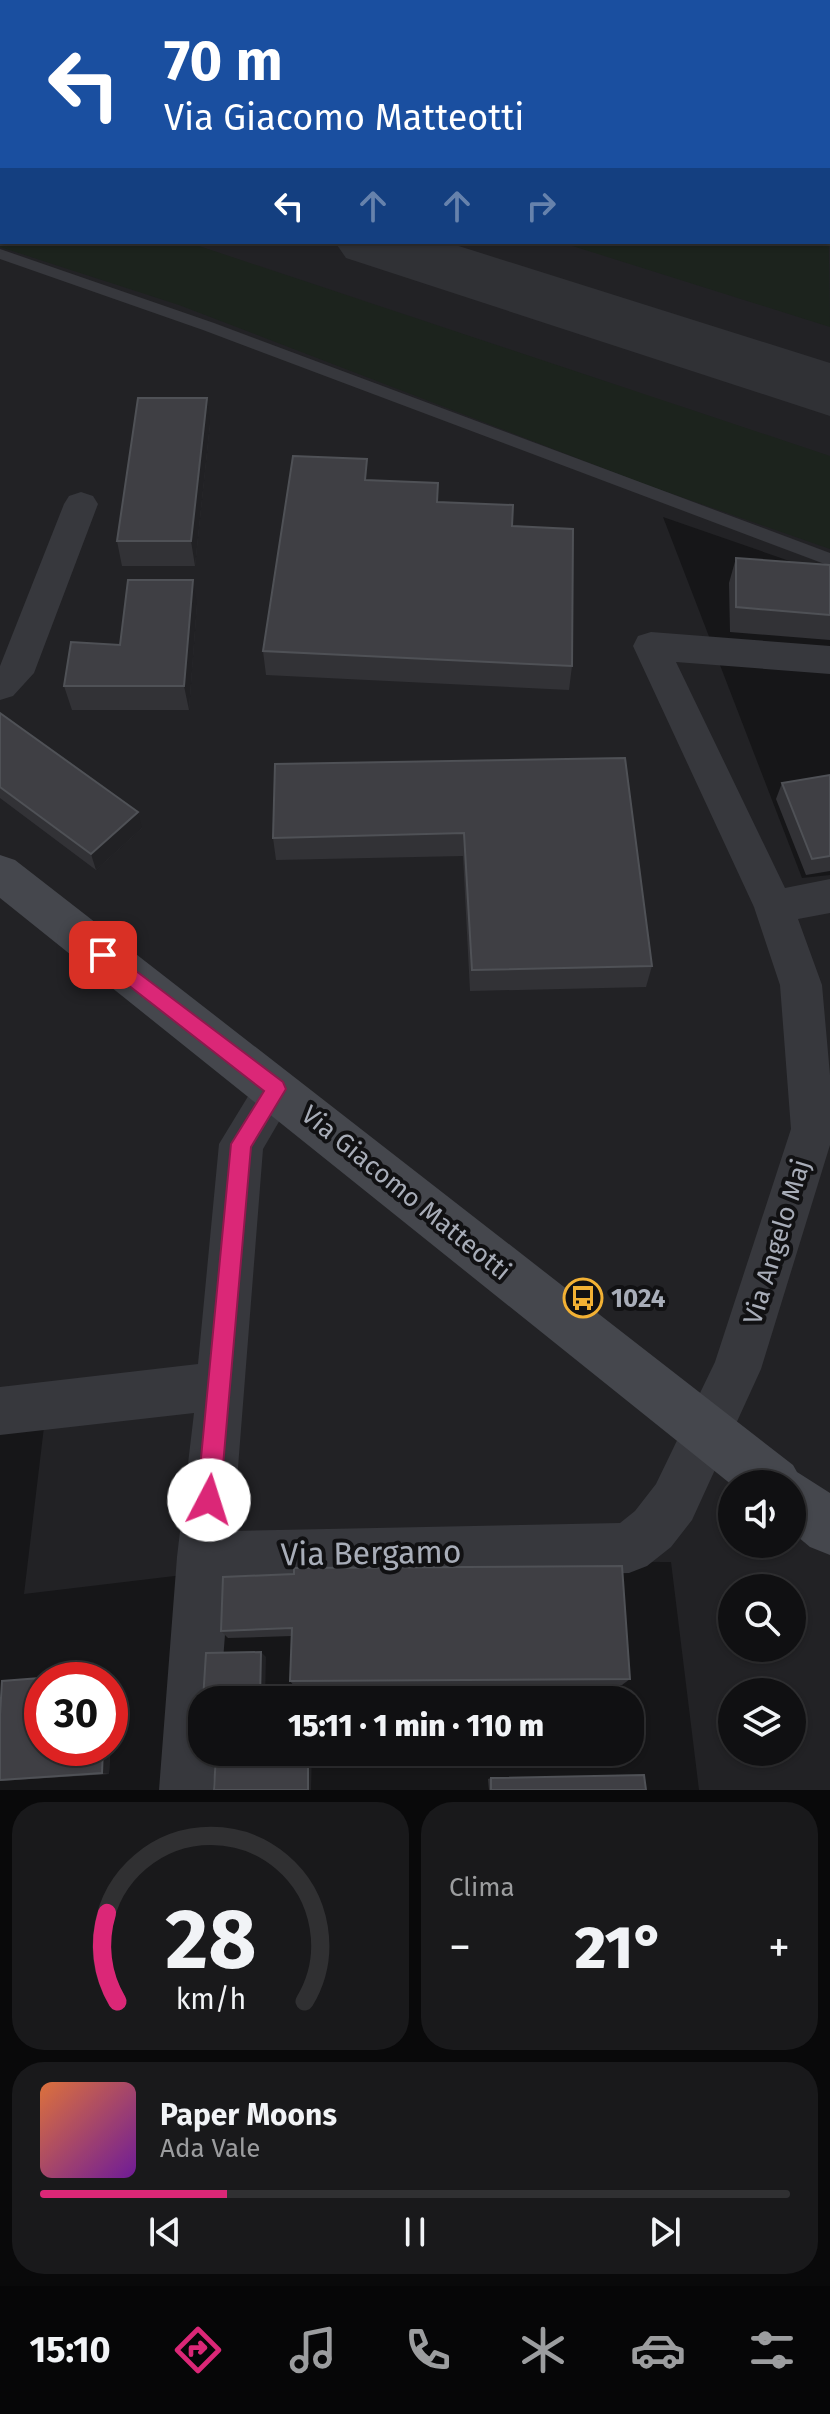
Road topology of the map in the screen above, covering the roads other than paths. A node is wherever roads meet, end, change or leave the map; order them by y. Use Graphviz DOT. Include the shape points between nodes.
graph roads {
  1 [pos="0,254"];
  2 [pos="81,504"];
  3 [pos="830,560"];
  4 [pos="830,660"];
  5 [pos="0,686"];
  6 [pos="0,873"];
  7 [pos="830,896"];
  8 [pos="774,907"];
  9 [pos="276,1089"];
  10 [pos="220,1386"];
  11 [pos="0,1411"];
  12 [pos="705,1430"];
  13 [pos="756,1470"];
  14 [pos="806,1509"];
  15 [pos="830,1527"];
  16 [pos="203,1557"];
  17 [pos="186,1790"];
  1 -- 3 [label="lane" via="168,309 635,491"];
  2 -- 5 [label="street" via="16,673"];
  4 -- 8 [label="street, Via Angelo Maj" via="651,646"];
  6 -- 9 [label="street, Via Giacomo Matteotti"];
  7 -- 8 [label="street"];
  8 -- 12 [label="street, Via Angelo Maj" via="801,985 813,1129 737,1369"];
  9 -- 10 [label="street" via="241,1144"];
  9 -- 12 [label="street, Via Giacomo Matteotti"];
  10 -- 11 [label="street"];
  10 -- 16 [label="street"];
  12 -- 13 [label="street, Via Giacomo Matteotti"];
  12 -- 16 [label="street, Via Bergamo" via="674,1502 629,1548"];
  14 -- 15 [label="street"];
  16 -- 17 [label="street"];
}
